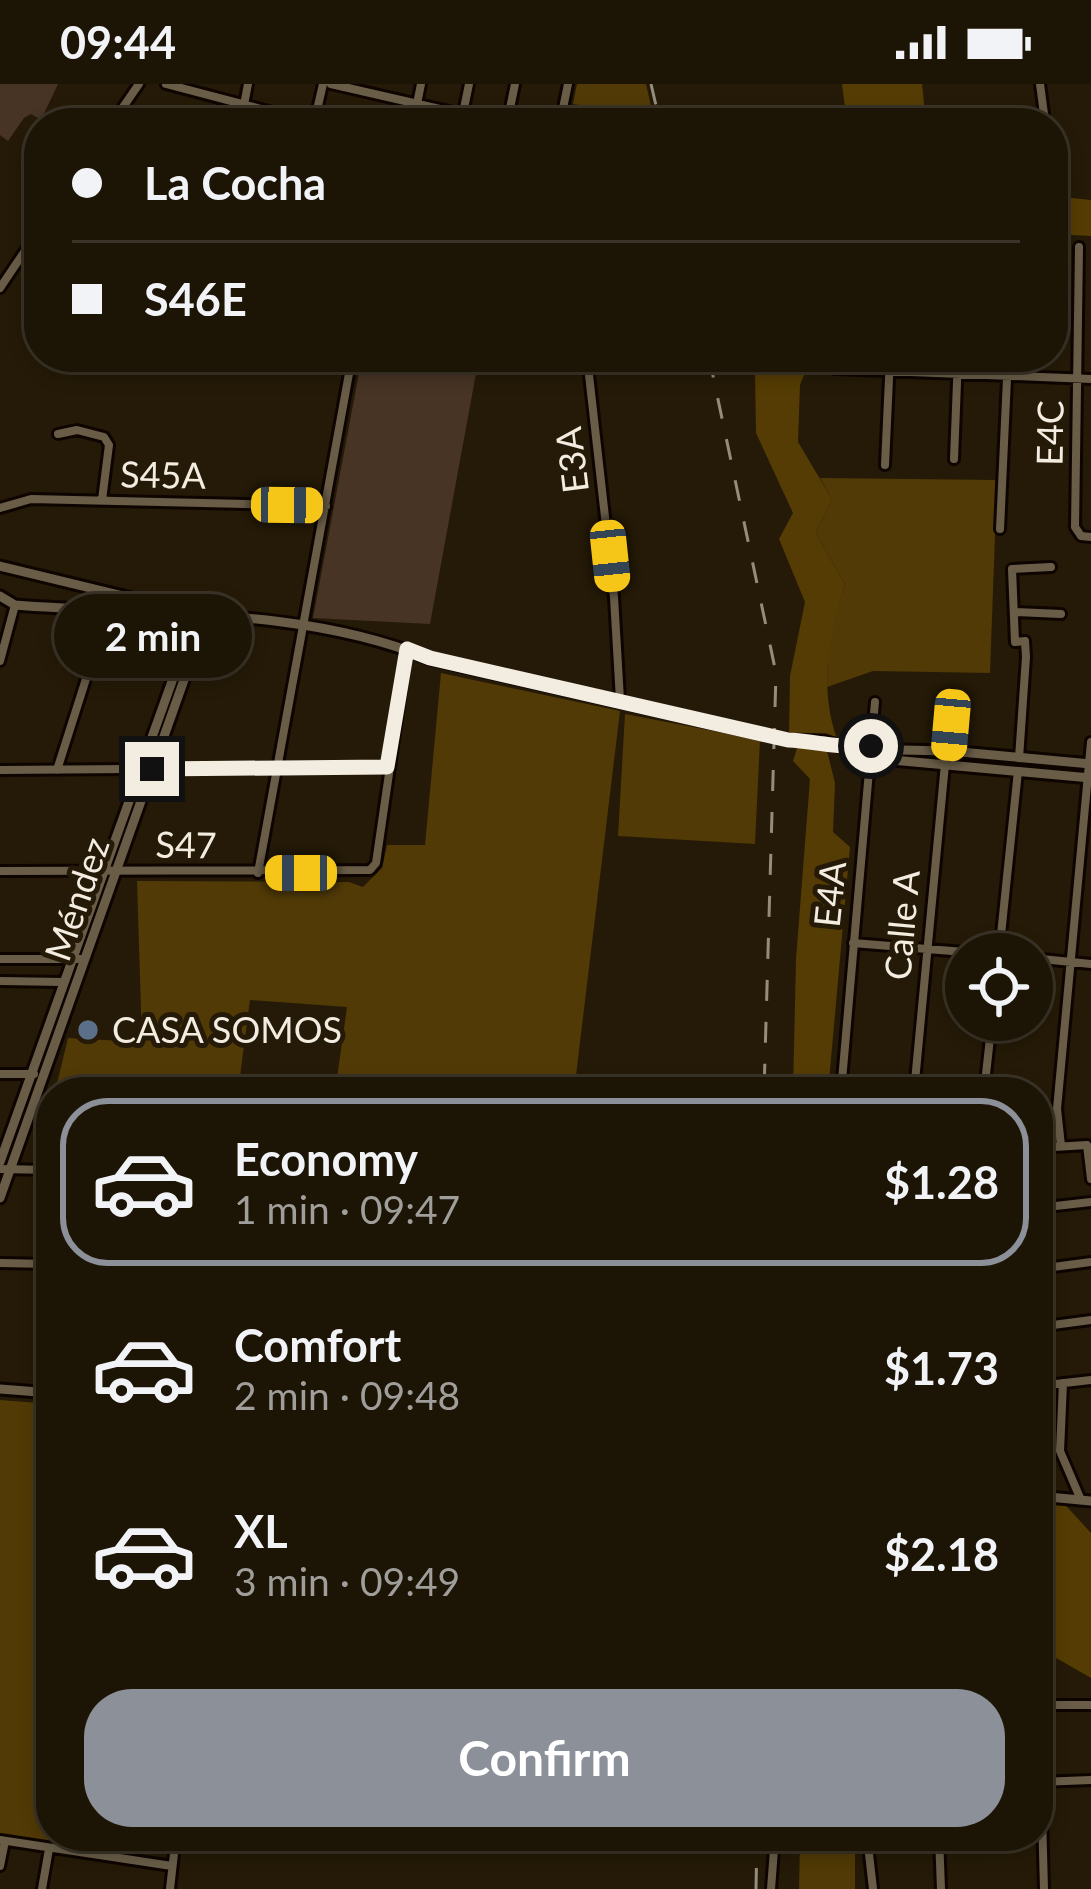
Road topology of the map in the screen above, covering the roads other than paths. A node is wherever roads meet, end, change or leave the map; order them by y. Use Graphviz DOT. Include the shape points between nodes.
graph roads {
  1 [pos="166,84"];
  2 [pos="248,84"];
  3 [pos="327,84"];
  4 [pos="421,84"];
  5 [pos="203,89"];
  6 [pos="375,89"];
  7 [pos="417,104"];
  8 [pos="244,105"];
  9 [pos="256,108"];
  10 [pos="429,108"];
  11 [pos="1079,247"];
  12 [pos="23,254"];
  13 [pos="0,288"];
  14 [pos="349,372"];
  15 [pos="589,372"];
  16 [pos="890,372"];
  17 [pos="957,372"];
  18 [pos="1007,372"];
  19 [pos="957,375"];
  20 [pos="1007,377"];
  21 [pos="1078,379"];
  22 [pos="1091,379"];
  23 [pos="58,434"];
  24 [pos="954,459"];
  25 [pos="885,465"];
  26 [pos="102,501"];
  27 [pos="326,506"];
  28 [pos="0,508"];
  29 [pos="1000,529"];
  30 [pos="1091,537"];
  31 [pos="0,566"];
  32 [pos="1051,567"];
  33 [pos="0,596"];
  34 [pos="15,605"];
  35 [pos="1013,612"];
  36 [pos="107,613"];
  37 [pos="1060,614"];
  38 [pos="195,617"];
  39 [pos="303,623"];
  40 [pos="407,649"];
  41 [pos="0,661"];
  42 [pos="953,699"];
  43 [pos="620,700"];
  44 [pos="875,702"];
  45 [pos="1091,742"];
  46 [pos="871,752"];
  47 [pos="947,756"];
  48 [pos="1018,764"];
  49 [pos="1090,764"];
  50 [pos="387,767"];
  51 [pos="277,768"];
  52 [pos="146,769"];
  53 [pos="0,770"];
  54 [pos="57,770"];
  55 [pos="1090,778"];
  56 [pos="0,871"];
  57 [pos="109,871"];
  58 [pos="258,873"];
  59 [pos="1001,933"];
  60 [pos="852,944"];
  61 [pos="927,947"];
  62 [pos="945,949"];
  63 [pos="0,959"];
  64 [pos="79,959"];
  65 [pos="1053,960"];
  66 [pos="1071,962"];
  67 [pos="1091,964"];
  68 [pos="0,981"];
  69 [pos="70,982"];
  70 [pos="990,1041"];
  71 [pos="0,1074"];
  72 [pos="31,1074"];
  73 [pos="44,1074"];
  74 [pos="43,1077"];
  75 [pos="842,1077"];
  76 [pos="915,1077"];
  77 [pos="986,1077"];
  78 [pos="36,1092"];
  79 [pos="1061,1146"];
  80 [pos="1053,1147"];
  81 [pos="3,1167"];
  82 [pos="36,1169"];
  83 [pos="1091,1179"];
  84 [pos="0,1198"];
  85 [pos="1091,1202"];
  86 [pos="1053,1206"];
  87 [pos="1091,1262"];
  88 [pos="0,1263"];
  89 [pos="36,1264"];
  90 [pos="1053,1267"];
  91 [pos="1091,1320"];
  92 [pos="1053,1325"];
  93 [pos="1091,1380"];
  94 [pos="1063,1383"];
  95 [pos="1053,1384"];
  96 [pos="0,1389"];
  97 [pos="36,1392"];
  98 [pos="1053,1498"];
  99 [pos="1086,1501"];
  100 [pos="1053,1705"];
  101 [pos="1091,1705"];
  102 [pos="1091,1780"];
  103 [pos="1053,1781"];
  104 [pos="2,1841"];
  105 [pos="36,1847"];
  106 [pos="50,1851"];
  107 [pos="64,1851"];
  108 [pos="174,1851"];
  109 [pos="774,1851"];
  110 [pos="868,1851"];
  111 [pos="939,1851"];
  112 [pos="1042,1851"];
  113 [pos="0,1866"];
  114 [pos="172,1866"];
  115 [pos="42,1889"];
  116 [pos="170,1889"];
  117 [pos="772,1889"];
  118 [pos="873,1889"];
  119 [pos="940,1889"];
  120 [pos="1043,1889"];
  1 -- 5 [label="street"];
  2 -- 8 [label="street"];
  3 -- 6 [label="street"];
  4 -- 7 [label="street"];
  5 -- 8 [label="street"];
  6 -- 7 [label="street"];
  7 -- 10 [label="street"];
  8 -- 9 [label="street"];
  11 -- 21 [label="street, E4C"];
  12 -- 13 [label="street"];
  14 -- 27 [label="street"];
  15 -- 43 [label="street, E3A"];
  16 -- 19 [label="street"];
  16 -- 25 [label="street"];
  17 -- 19 [label="street"];
  18 -- 20 [label="street"];
  19 -- 20 [label="street"];
  19 -- 24 [label="street"];
  20 -- 21 [label="street"];
  20 -- 29 [label="street"];
  21 -- 22 [label="street"];
  21 -- 30 [label="street, E4C" via="1075,527"];
  23 -- 26 [label="street" via="104,437"];
  26 -- 27 [label="street, S45A"];
  26 -- 28 [label="street, S45A"];
  27 -- 39 [label="street"];
  31 -- 38 [label="street"];
  32 -- 35 [label="street" via="1012,569"];
  33 -- 34 [label="street"];
  34 -- 36 [label="street"];
  34 -- 41 [label="street"];
  35 -- 37 [label="street"];
  35 -- 48 [label="street" via="1015,642 1025,641 1026,657"];
  36 -- 38 [label="street"];
  36 -- 54 [label="street"];
  38 -- 39 [label="street"];
  38 -- 52 [label="street, Méndez"];
  39 -- 40 [label="street"];
  39 -- 51 [label="street"];
  40 -- 43 [label="street"];
  40 -- 50 [label="street"];
  42 -- 47 [label="street, Calle A"];
  43 -- 46 [label="street"];
  44 -- 46 [label="street, E4A"];
  45 -- 49 [label="street"];
  46 -- 47 [label="street"];
  46 -- 60 [label="street, E4A"];
  47 -- 48 [label="street"];
  47 -- 61 [label="street, Calle A"];
  48 -- 49 [label="street"];
  48 -- 55 [label="street"];
  48 -- 59 [label="street"];
  49 -- 55 [label="street"];
  50 -- 51 [label="street"];
  50 -- 58 [label="street, S47" via="370,870"];
  51 -- 52 [label="street"];
  51 -- 58 [label="street"];
  52 -- 54 [label="street"];
  52 -- 57 [label="street, Méndez"];
  53 -- 54 [label="street"];
  55 -- 66 [label="street"];
  56 -- 57 [label="street, S47"];
  57 -- 58 [label="street, S47"];
  57 -- 64 [label="street, Méndez"];
  60 -- 61 [label="street"];
  60 -- 75 [label="street, E4A"];
  61 -- 62 [label="street"];
  61 -- 76 [label="street, Calle A"];
  63 -- 64 [label="street"];
  64 -- 69 [label="street, Méndez"];
  65 -- 66 [label="street"];
  66 -- 67 [label="street"];
  66 -- 79 [label="street" via="1057,1109"];
  68 -- 69 [label="street"];
  69 -- 72 [label="street, Méndez"];
  69 -- 73 [label="street, Méndez"];
  70 -- 77 [label="street"];
  71 -- 72 [label="street"];
  72 -- 73 [label="street"];
  72 -- 81 [label="street, Méndez"];
  73 -- 74 [label="street, Méndez"];
  78 -- 81 [label="street, Méndez"];
  79 -- 80 [label="street"];
  79 -- 83 [label="street" via="1087,1145"];
  81 -- 82 [label="street"];
  81 -- 84 [label="street, Méndez"];
  85 -- 86 [label="street"];
  87 -- 90 [label="street"];
  88 -- 89 [label="street"];
  91 -- 92 [label="street"];
  93 -- 94 [label="street"];
  94 -- 95 [label="street"];
  94 -- 99 [label="street" via="1060,1451"];
  96 -- 97 [label="street"];
  98 -- 99 [label="street"];
  100 -- 101 [label="street"];
  102 -- 103 [label="street"];
  104 -- 105 [label="street"];
  104 -- 113 [label="street"];
  106 -- 115 [label="street"];
  107 -- 114 [label="street"];
  108 -- 114 [label="street"];
  109 -- 117 [label="street"];
  110 -- 118 [label="street"];
  111 -- 119 [label="street"];
  112 -- 120 [label="street"];
  114 -- 116 [label="street"];
}
